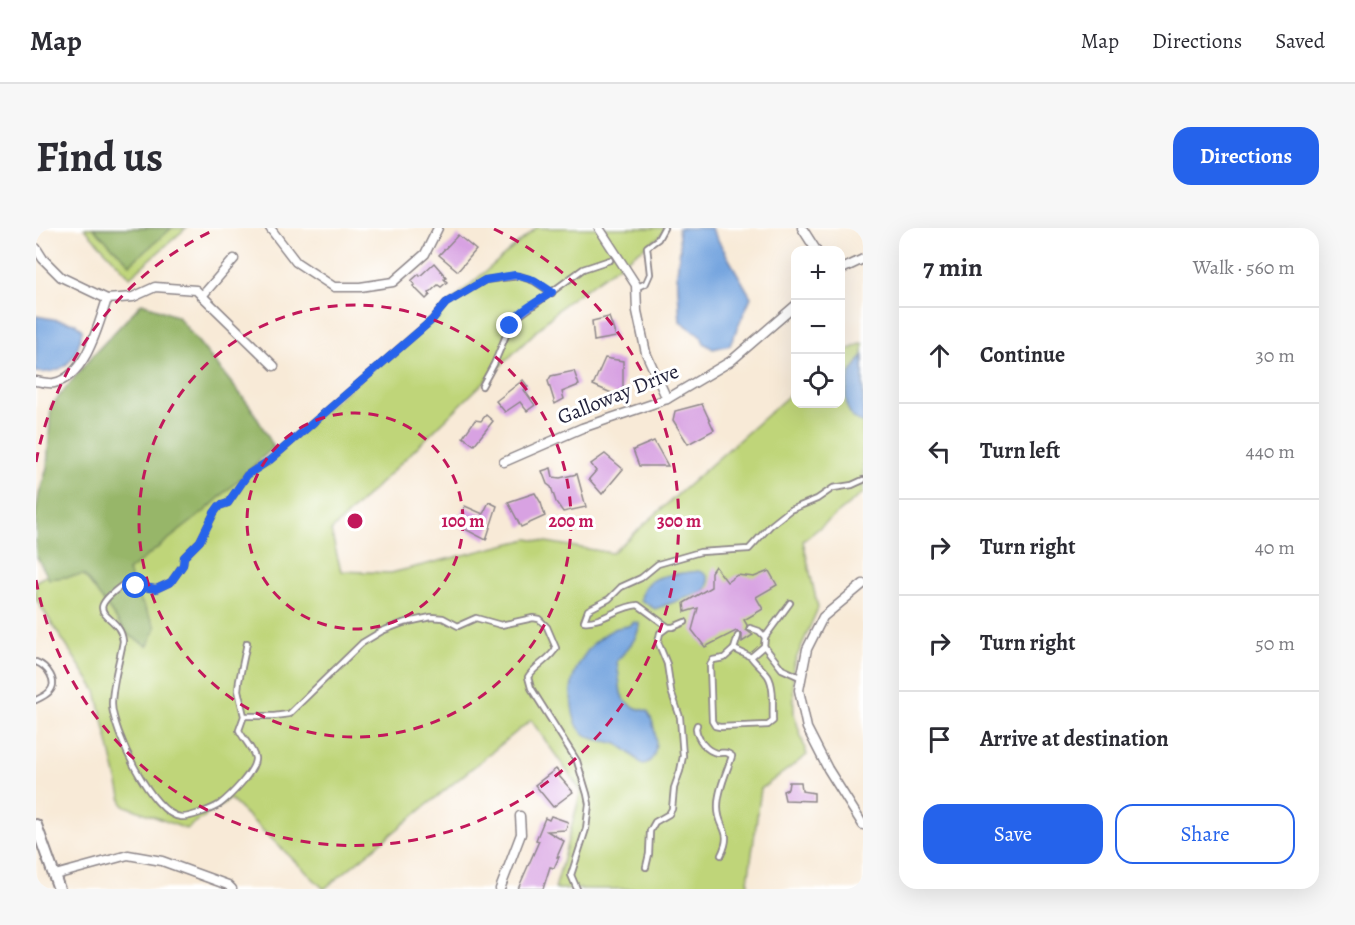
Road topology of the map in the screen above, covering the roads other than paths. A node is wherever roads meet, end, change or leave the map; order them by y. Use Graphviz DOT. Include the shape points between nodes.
graph roads {
  1 [pos="270,228"];
  2 [pos="438,228"];
  3 [pos="599,228"];
  4 [pos="664,228"];
  5 [pos="802,228"];
  6 [pos="813,246"];
  7 [pos="36,248"];
  8 [pos="234,259"];
  9 [pos="863,259"];
  10 [pos="610,260"];
  11 [pos="845,268"];
  12 [pos="640,286"];
  13 [pos="552,292"];
  14 [pos="202,296"];
  15 [pos="106,299"];
  16 [pos="791,309"];
  17 [pos="274,366"];
  18 [pos="36,381"];
  19 [pos="482,386"];
  20 [pos="667,399"];
  21 [pos="504,462"];
  22 [pos="863,480"];
  23 [pos="863,584"];
  24 [pos="789,603"];
  25 [pos="686,622"];
  26 [pos="668,627"];
  27 [pos="750,628"];
  28 [pos="738,636"];
  29 [pos="765,637"];
  30 [pos="248,643"];
  31 [pos="764,646"];
  32 [pos="734,649"];
  33 [pos="751,657"];
  34 [pos="36,662"];
  35 [pos="802,678"];
  36 [pos="36,700"];
  37 [pos="244,716"];
  38 [pos="697,725"];
  39 [pos="520,816"];
  40 [pos="36,825"];
  41 [pos="863,825"];
  42 [pos="721,855"];
  43 [pos="646,867"];
  44 [pos="55,875"];
  45 [pos="59,889"];
  46 [pos="232,889"];
  47 [pos="500,889"];
  48 [pos="577,889"];
  1 -- 2 [label="street" via="296,262 334,287 393,282 425,254"];
  3 -- 20 [label="street" via="636,285 646,353"];
  4 -- 12 [label="lane" via="647,247 650,274"];
  5 -- 6 [label="street"];
  7 -- 15 [label="street" via="61,277"];
  8 -- 14 [label="street"];
  9 -- 11 [label="street"];
  10 -- 13 [label="lane" via="583,268"];
  13 -- 19 [label="lane" via="512,321"];
  13 -- 37 [label="lane" via="534,280 515,275 480,282 446,303 432,320 270,460 247,475 228,503 214,513 171,582 156,589 124,584 107,597 102,607 121,632 123,641 113,712 129,759 157,802 181,817 208,810 245,779 255,761 239,730"];
  14 -- 15 [label="street" via="196,290 155,287 132,297"];
  14 -- 17 [label="street"];
  15 -- 18 [label="street" via="76,372 54,384"];
  16 -- 20 [label="street, Galloway Drive" via="732,361"];
  20 -- 21 [label="street, Galloway Drive" via="582,428"];
  22 -- 26 [label="lane" via="833,488 790,510 749,549 700,552 658,564 588,610 584,621 638,605"];
  23 -- 35 [label="street" via="823,617 807,649"];
  24 -- 29 [label="lane"];
  25 -- 26 [label="lane"];
  26 -- 43 [label="lane" via="660,633 658,642 680,717 683,756 672,809 650,831"];
  27 -- 29 [label="lane"];
  28 -- 32 [label="lane"];
  29 -- 31 [label="lane"];
  30 -- 37 [label="lane" via="238,690"];
  31 -- 33 [label="lane"];
  31 -- 35 [label="lane" via="782,669"];
  32 -- 33 [label="lane"];
  32 -- 33 [label="lane" via="710,665 715,726 768,725 773,721 770,682"];
  34 -- 36 [label="lane" via="49,671 53,681 47,694"];
  35 -- 41 [label="street" via="799,690 807,728"];
  37 -- 48 [label="lane" via="290,714 368,638 403,623 439,617 458,626 476,618 501,625 539,619 556,648 533,669 528,680 577,761 589,804 581,848 571,875"];
  38 -- 42 [label="lane" via="697,736 709,750 732,756 718,801 718,815 727,838"];
  39 -- 47 [label="street" via="521,834"];
  40 -- 44 [label="street"];
  44 -- 45 [label="street"];
  44 -- 46 [label="street" via="128,855 162,861"];
}
